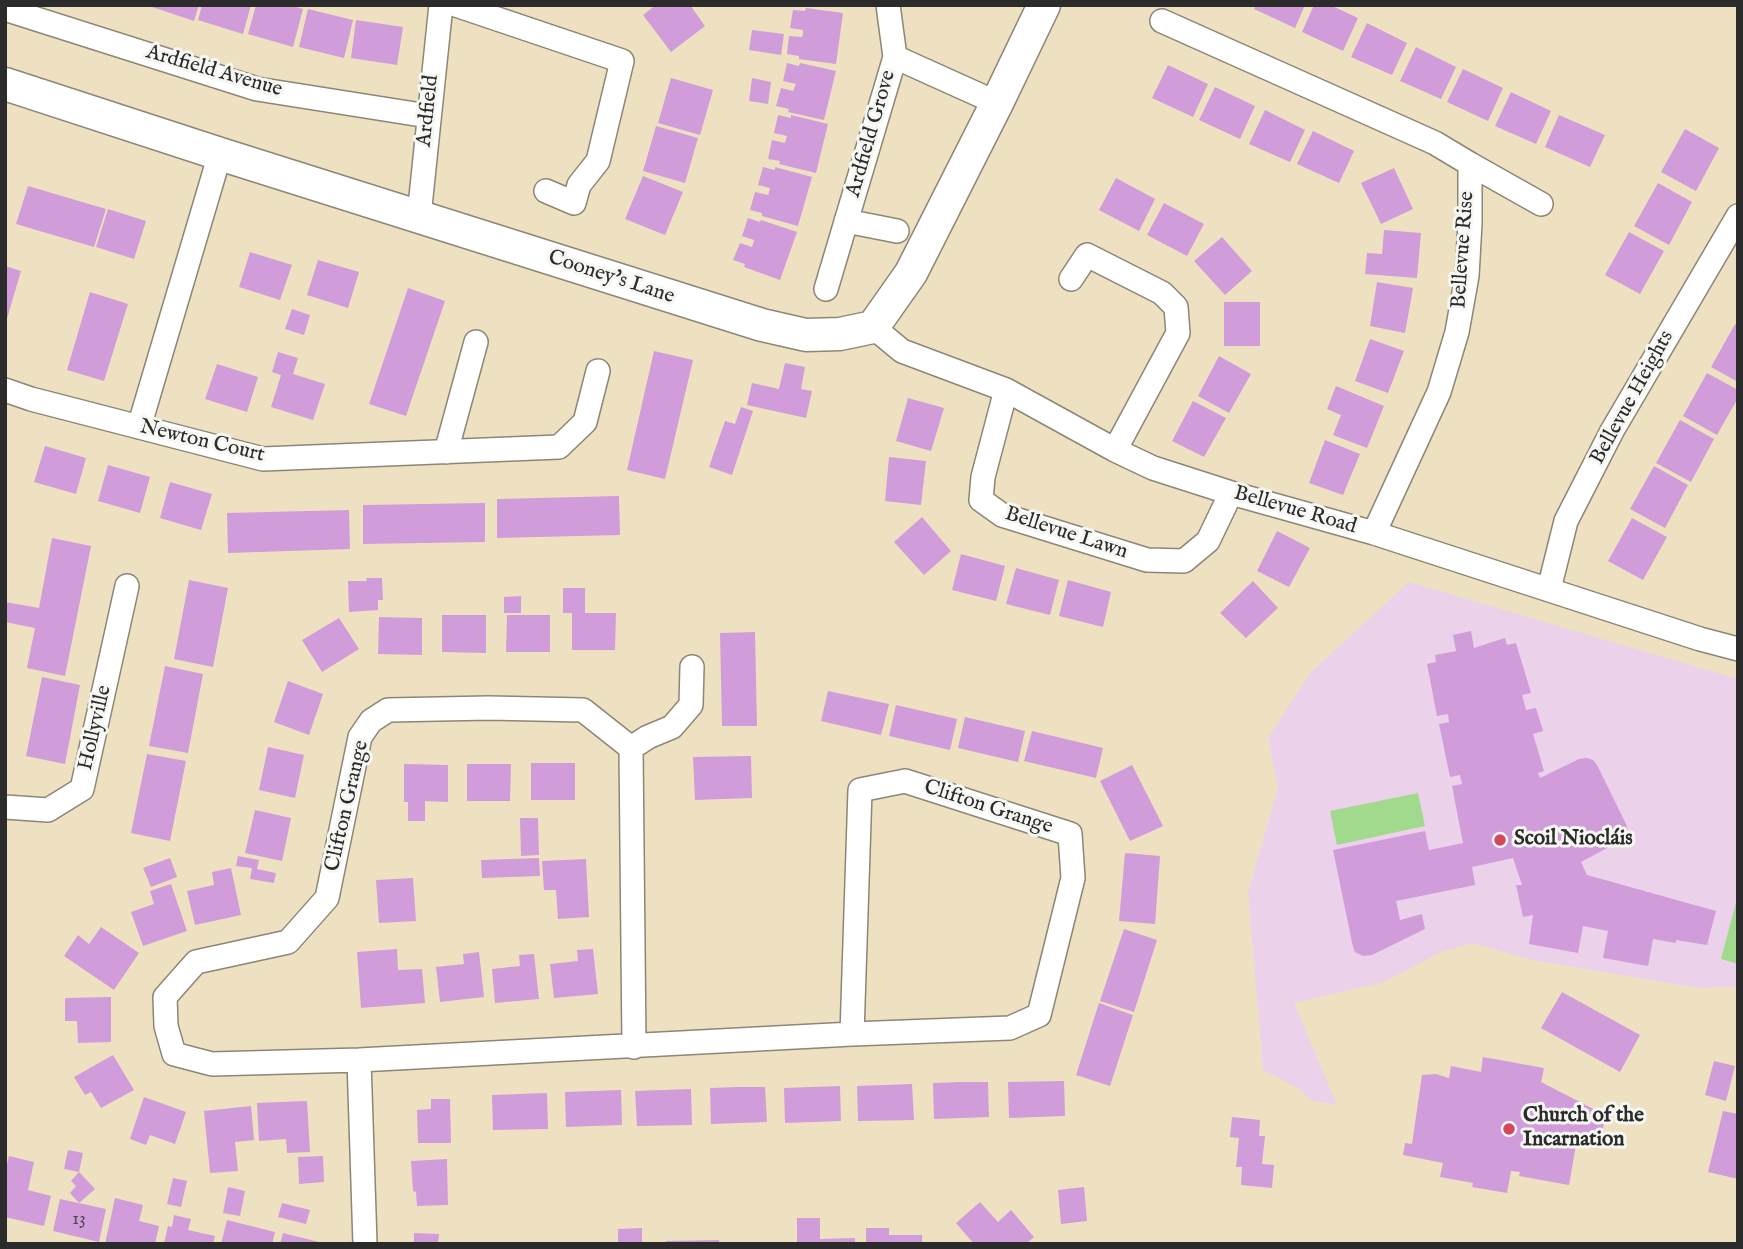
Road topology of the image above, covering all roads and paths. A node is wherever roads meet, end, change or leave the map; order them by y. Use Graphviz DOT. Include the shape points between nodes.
graph roads {
  1 [pos="440,5"];
  2 [pos="456,5"];
  3 [pos="888,5"];
  4 [pos="1044,5"];
  5 [pos="5,9"];
  6 [pos="1162,21"];
  7 [pos="895,57"];
  8 [pos="5,84"];
  9 [pos="998,103"];
  10 [pos="428,116"];
  11 [pos="220,154"];
  12 [pos="1470,164"];
  13 [pos="546,191"];
  14 [pos="1541,204"];
  15 [pos="419,216"];
  16 [pos="1738,216"];
  17 [pos="846,220"];
  18 [pos="897,232"];
  19 [pos="1071,279"];
  20 [pos="826,289"];
  21 [pos="873,327"];
  22 [pos="476,342"];
  23 [pos="598,371"];
  24 [pos="5,390"];
  25 [pos="1006,390"];
  26 [pos="139,427"];
  27 [pos="1115,450"];
  28 [pos="446,452"];
  29 [pos="1231,493"];
  30 [pos="1374,533"];
  31 [pos="127,586"];
  32 [pos="1549,589"];
  33 [pos="1738,649"];
  34 [pos="692,667"];
  35 [pos="631,748"];
  36 [pos="5,807"];
  37 [pos="852,1034"];
  38 [pos="634,1047"];
  39 [pos="359,1060"];
  40 [pos="365,1244"];
  1 -- 10 [label="street, Ardfield"];
  2 -- 13 [label="street" via="622,61 598,161 579,186 574,203"];
  3 -- 7 [label="street, Ardfield Grove"];
  4 -- 9 [label="street"];
  5 -- 10 [label="street, Ardfield Avenue" via="257,89"];
  6 -- 12 [label="street, Bellevue Rise"];
  7 -- 9 [label="street"];
  7 -- 17 [label="street, Ardfield Grove"];
  8 -- 11 [label="street, Cooney's Lane"];
  9 -- 21 [label="street" via="911,272"];
  10 -- 15 [label="street, Ardfield"];
  11 -- 15 [label="street, Cooney's Lane"];
  11 -- 26 [label="street"];
  12 -- 14 [label="street"];
  12 -- 30 [label="street, Bellevue Rise" via="1467,276 1457,332 1439,392"];
  15 -- 21 [label="street, Cooney's Lane" via="762,325 806,335"];
  16 -- 32 [label="street, Bellevue Heights" via="1612,431 1566,521"];
  17 -- 18 [label="street, Ardfield Grove"];
  17 -- 20 [label="street, Ardfield Grove"];
  19 -- 27 [label="street" via="1087,256 1162,293 1177,307 1178,333"];
  21 -- 25 [label="street, Bellevue Road" via="902,351"];
  22 -- 28 [label="street"];
  23 -- 28 [label="street, Newton Court" via="585,422 559,447"];
  24 -- 26 [label="street, Newton Court"];
  25 -- 27 [label="street, Bellevue Road"];
  25 -- 29 [label="street, Bellevue Lawn" via="981,500 1002,515 1147,560 1184,561 1208,541"];
  26 -- 28 [label="street, Newton Court" via="263,459"];
  27 -- 29 [label="street, Bellevue Road" via="1153,468"];
  29 -- 30 [label="street, Bellevue Road"];
  30 -- 32 [label="street, Bellevue Road"];
  31 -- 36 [label="street, Hollyville" via="82,789 48,810"];
  32 -- 33 [label="street, Bellevue Road"];
  34 -- 35 [label="street" via="691,705 672,727"];
  35 -- 38 [label="street"];
  35 -- 39 [label="street, Clifton Grange" via="583,710 388,710 371,721 360,737 327,898 288,942 196,962 165,998 174,1054 212,1063"];
  37 -- 37 [label="street, Clifton Grange" via="860,790 905,781 1070,834 1073,878 1039,1015 1010,1028"];
  37 -- 38 [label="street, Clifton Grange"];
  38 -- 39 [label="street, Clifton Grange"];
  39 -- 40 [label="street"];
}
